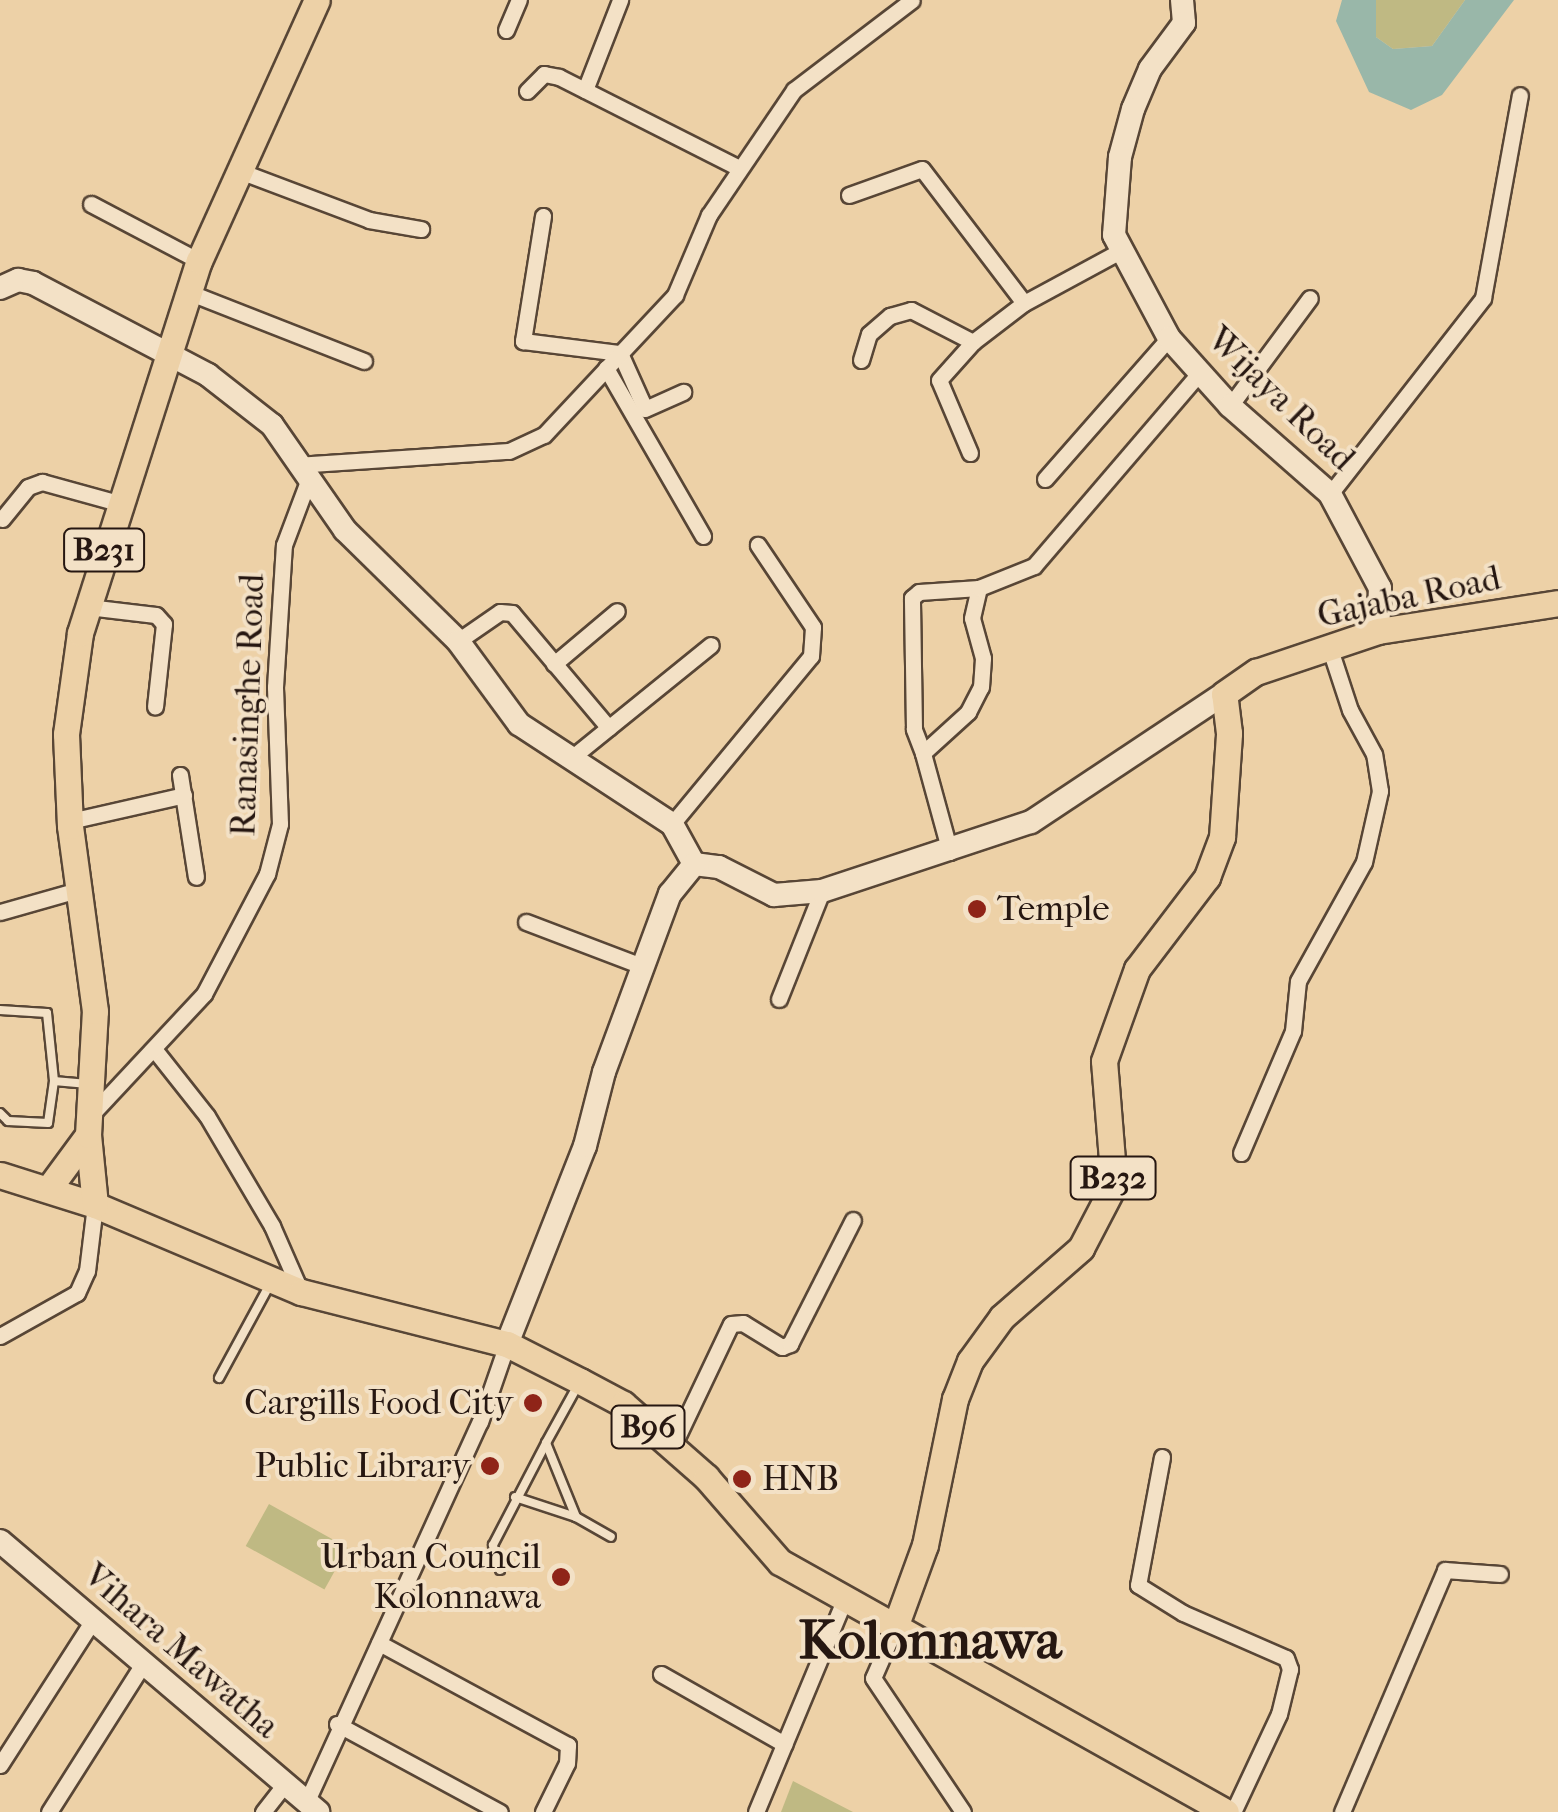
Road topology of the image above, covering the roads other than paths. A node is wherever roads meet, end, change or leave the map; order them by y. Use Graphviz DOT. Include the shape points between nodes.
graph roads {
  1 [pos="317,0"];
  2 [pos="519,0"];
  3 [pos="620,0"];
  4 [pos="912,0"];
  5 [pos="1182,0"];
  6 [pos="506,30"];
  7 [pos="585,90"];
  8 [pos="527,91"];
  9 [pos="1520,95"];
  10 [pos="739,168"];
  11 [pos="237,170"];
  12 [pos="850,195"];
  13 [pos="91,204"];
  14 [pos="543,216"];
  15 [pos="421,230"];
  16 [pos="1120,251"];
  17 [pos="198,261"];
  18 [pos="0,288"];
  19 [pos="188,292"];
  20 [pos="1310,298"];
  21 [pos="1024,303"];
  22 [pos="1169,338"];
  23 [pos="972,342"];
  24 [pos="620,353"];
  25 [pos="165,354"];
  26 [pos="861,360"];
  27 [pos="364,361"];
  28 [pos="606,368"];
  29 [pos="1200,372"];
  30 [pos="683,392"];
  31 [pos="1230,406"];
  32 [pos="970,454"];
  33 [pos="302,473"];
  34 [pos="1046,480"];
  35 [pos="1330,494"];
  36 [pos="118,503"];
  37 [pos="2,519"];
  38 [pos="703,536"];
  39 [pos="758,545"];
  40 [pos="980,588"];
  41 [pos="1558,603"];
  42 [pos="88,607"];
  43 [pos="617,611"];
  44 [pos="1378,631"];
  45 [pos="458,641"];
  46 [pos="712,646"];
  47 [pos="1329,646"];
  48 [pos="554,664"];
  49 [pos="1224,694"];
  50 [pos="155,707"];
  51 [pos="609,728"];
  52 [pos="923,753"];
  53 [pos="570,759"];
  54 [pos="180,774"];
  55 [pos="184,795"];
  56 [pos="70,820"];
  57 [pos="672,824"];
  58 [pos="950,852"];
  59 [pos="694,864"];
  60 [pos="196,876"];
  61 [pos="78,890"];
  62 [pos="822,892"];
  63 [pos="0,912"];
  64 [pos="526,922"];
  65 [pos="642,966"];
  66 [pos="779,999"];
  67 [pos="0,1010"];
  68 [pos="154,1049"];
  69 [pos="54,1080"];
  70 [pos="93,1084"];
  71 [pos="0,1113"];
  72 [pos="90,1124"];
  73 [pos="1241,1153"];
  74 [pos="0,1175"];
  75 [pos="49,1188"];
  76 [pos="95,1205"];
  77 [pos="852,1220"];
  78 [pos="272,1280"];
  79 [pos="301,1292"];
  80 [pos="0,1336"];
  81 [pos="507,1344"];
  82 [pos="219,1378"];
  83 [pos="580,1381"];
  84 [pos="546,1442"];
  85 [pos="672,1448"];
  86 [pos="1162,1458"];
  87 [pos="515,1497"];
  88 [pos="576,1518"];
  89 [pos="611,1537"];
  90 [pos="0,1541"];
  91 [pos="500,1570"];
  92 [pos="1500,1574"];
  93 [pos="844,1602"];
  94 [pos="93,1620"];
  95 [pos="894,1630"];
  96 [pos="379,1643"];
  97 [pos="144,1661"];
  98 [pos="661,1674"];
  99 [pos="337,1724"];
  100 [pos="784,1744"];
  101 [pos="0,1765"];
  102 [pos="283,1786"];
  103 [pos="312,1807"];
  104 [pos="50,1812"];
  105 [pos="263,1812"];
  106 [pos="500,1812"];
  107 [pos="543,1812"];
  108 [pos="756,1812"];
  109 [pos="964,1812"];
  110 [pos="1229,1812"];
  111 [pos="1342,1812"];
  1 -- 11 [label="main road, B231"];
  2 -- 6 [label="street"];
  3 -- 7 [label="street"];
  4 -- 10 [label="street" via="794,90"];
  5 -- 16 [label="street, Wijaya Road" via="1184,23 1150,70 1120,156 1114,235"];
  7 -- 8 [label="street" via="544,74"];
  7 -- 10 [label="street"];
  9 -- 35 [label="street" via="1483,298"];
  10 -- 24 [label="street" via="709,215 675,295"];
  11 -- 15 [label="street" via="369,220"];
  11 -- 17 [label="main road, B231"];
  12 -- 21 [label="street" via="922,170"];
  13 -- 17 [label="street"];
  14 -- 24 [label="street" via="524,342"];
  16 -- 21 [label="street"];
  16 -- 22 [label="street, Wijaya Road"];
  17 -- 19 [label="main road, B231"];
  18 -- 25 [label="street" via="32,283"];
  19 -- 25 [label="main road, B231"];
  19 -- 27 [label="street"];
  20 -- 31 [label="street"];
  21 -- 23 [label="street"];
  22 -- 29 [label="street, Wijaya Road"];
  22 -- 34 [label="street"];
  23 -- 26 [label="street" via="911,310 868,334"];
  23 -- 32 [label="street" via="938,380"];
  24 -- 28 [label="street"];
  24 -- 30 [label="street" via="645,409"];
  25 -- 33 [label="street" via="208,376 272,426"];
  25 -- 36 [label="main road, B231"];
  28 -- 33 [label="street" via="544,436 509,451"];
  28 -- 38 [label="street"];
  29 -- 31 [label="street, Wijaya Road"];
  29 -- 40 [label="street" via="1034,566"];
  31 -- 35 [label="street, Wijaya Road"];
  33 -- 45 [label="street" via="346,530"];
  33 -- 68 [label="street, Ranasinghe Road" via="284,545 276,687 280,824 271,858 204,994"];
  35 -- 44 [label="street, Wijaya Road" via="1380,588"];
  36 -- 37 [label="street" via="42,482"];
  36 -- 42 [label="main road, B231"];
  39 -- 57 [label="street" via="813,627 811,656"];
  40 -- 52 [label="street" via="972,618 983,658 981,687 968,712"];
  40 -- 52 [label="street" via="912,598 914,729"];
  41 -- 44 [label="main road, Gajaba Road"];
  42 -- 50 [label="street" via="156,615 164,624"];
  42 -- 56 [label="main road, B231" via="66,734"];
  43 -- 48 [label="street"];
  44 -- 47 [label="main road, Gajaba Road"];
  45 -- 48 [label="street" via="506,610"];
  45 -- 53 [label="street" via="519,724"];
  46 -- 51 [label="street"];
  47 -- 49 [label="main road, Gajaba Road" via="1256,672"];
  47 -- 73 [label="street" via="1350,710 1374,754 1380,791 1364,862 1298,981 1294,1030"];
  48 -- 51 [label="street"];
  49 -- 58 [label="street" via="1032,822"];
  49 -- 95 [label="main road, B232" via="1229,733 1222,837 1207,876 1137,969 1104,1061 1114,1185 1081,1248 1002,1317 970,1360 955,1399 925,1546"];
  51 -- 53 [label="street"];
  52 -- 58 [label="street"];
  53 -- 57 [label="street"];
  54 -- 55 [label="street"];
  55 -- 56 [label="street"];
  55 -- 60 [label="street"];
  56 -- 61 [label="main road, B231"];
  57 -- 59 [label="street"];
  58 -- 62 [label="street"];
  59 -- 62 [label="street" via="719,867 774,895"];
  59 -- 65 [label="street" via="670,894"];
  61 -- 63 [label="street"];
  61 -- 70 [label="main road, B231" via="95,1011"];
  62 -- 66 [label="street"];
  64 -- 65 [label="street"];
  65 -- 81 [label="street" via="585,1146"];
  67 -- 69 [label="lane" via="47,1012"];
  68 -- 72 [label="street, Ranasinghe Road"];
  68 -- 79 [label="street" via="207,1116 272,1226"];
  69 -- 70 [label="lane"];
  69 -- 71 [label="lane" via="48,1123 8,1121"];
  70 -- 72 [label="main road, B231"];
  72 -- 75 [label="main road"];
  72 -- 76 [label="main road, B231"];
  74 -- 75 [label="main road, B96"];
  75 -- 76 [label="main road, B96"];
  76 -- 78 [label="main road, B96"];
  76 -- 80 [label="street" via="87,1270 77,1294"];
  77 -- 85 [label="street" via="790,1344 782,1347 742,1323 732,1324"];
  78 -- 79 [label="main road, B96"];
  78 -- 82 [label="lane"];
  79 -- 81 [label="main road, B96"];
  81 -- 83 [label="main road, B96"];
  81 -- 96 [label="street" via="480,1422"];
  83 -- 84 [label="lane"];
  83 -- 85 [label="main road, B96" via="623,1404"];
  84 -- 87 [label="lane"];
  84 -- 88 [label="lane"];
  85 -- 93 [label="main road, B96" via="780,1562"];
  86 -- 110 [label="street" via="1138,1585 1183,1613 1286,1658 1290,1669 1279,1714"];
  87 -- 88 [label="lane"];
  87 -- 91 [label="lane" via="493,1545"];
  88 -- 89 [label="lane"];
  90 -- 94 [label="street, Vihara Mawatha"];
  92 -- 111 [label="street" via="1445,1570"];
  93 -- 95 [label="main road, B96"];
  93 -- 100 [label="street"];
  94 -- 97 [label="street, Vihara Mawatha"];
  94 -- 101 [label="street"];
  95 -- 109 [label="street" via="873,1678"];
  95 -- 110 [label="main road, B96" via="981,1670"];
  96 -- 99 [label="street"];
  96 -- 107 [label="street" via="568,1745 567,1763"];
  97 -- 102 [label="street, Vihara Mawatha"];
  97 -- 104 [label="street"];
  98 -- 100 [label="street"];
  99 -- 103 [label="street"];
  99 -- 106 [label="street"];
  100 -- 108 [label="street"];
  102 -- 103 [label="street, Vihara Mawatha"];
  102 -- 105 [label="street"];
}
